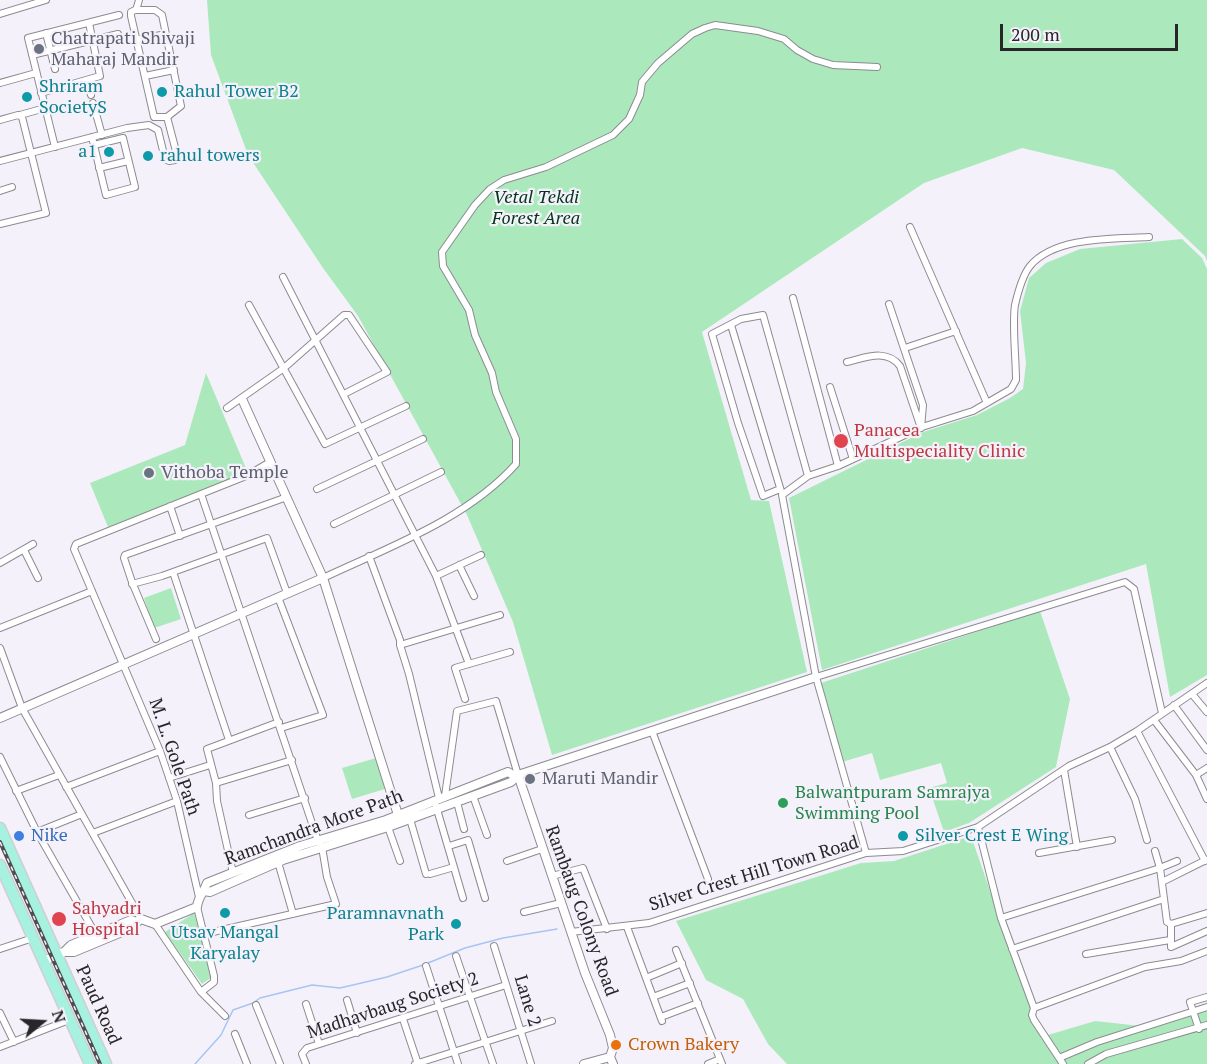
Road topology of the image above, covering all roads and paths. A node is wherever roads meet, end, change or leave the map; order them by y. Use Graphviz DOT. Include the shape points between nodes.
graph roads {
  1 [pos="46,0"];
  2 [pos="0,14"];
  3 [pos="119,15"];
  4 [pos="89,23"];
  5 [pos="46,33"];
  6 [pos="118,34"];
  7 [pos="166,34"];
  8 [pos="93,40"];
  9 [pos="136,40"];
  10 [pos="50,50"];
  11 [pos="32,55"];
  12 [pos="877,67"];
  13 [pos="55,69"];
  14 [pos="174,70"];
  15 [pos="36,73"];
  16 [pos="145,76"];
  17 [pos="87,80"];
  18 [pos="0,83"];
  19 [pos="41,93"];
  20 [pos="91,95"];
  21 [pos="93,104"];
  22 [pos="45,108"];
  23 [pos="21,115"];
  24 [pos="167,117"];
  25 [pos="0,120"];
  26 [pos="102,135"];
  27 [pos="92,137"];
  28 [pos="94,145"];
  29 [pos="55,147"];
  30 [pos="31,153"];
  31 [pos="1,158"];
  32 [pos="128,160"];
  33 [pos="99,168"];
  34 [pos="12,187"];
  35 [pos="0,191"];
  36 [pos="0,224"];
  37 [pos="910,227"];
  38 [pos="1149,237"];
  39 [pos="283,277"];
  40 [pos="793,298"];
  41 [pos="889,304"];
  42 [pos="249,305"];
  43 [pos="731,325"];
  44 [pos="956,331"];
  45 [pos="316,339"];
  46 [pos="905,348"];
  47 [pos="847,362"];
  48 [pos="284,368"];
  49 [pos="830,387"];
  50 [pos="344,394"];
  51 [pos="242,399"];
  52 [pos="987,403"];
  53 [pos="406,406"];
  54 [pos="227,408"];
  55 [pos="361,428"];
  56 [pos="921,428"];
  57 [pos="423,440"];
  58 [pos="853,459"];
  59 [pos="378,461"];
  60 [pos="270,462"];
  61 [pos="838,466"];
  62 [pos="441,472"];
  63 [pos="808,476"];
  64 [pos="317,489"];
  65 [pos="781,492"];
  66 [pos="201,494"];
  67 [pos="396,495"];
  68 [pos="287,497"];
  69 [pos="170,506"];
  70 [pos="213,524"];
  71 [pos="334,524"];
  72 [pos="416,534"];
  73 [pos="180,536"];
  74 [pos="33,544"];
  75 [pos="24,550"];
  76 [pos="223,555"];
  77 [pos="481,555"];
  78 [pos="369,556"];
  79 [pos="0,563"];
  80 [pos="459,565"];
  81 [pos="173,572"];
  82 [pos="436,576"];
  83 [pos="38,578"];
  84 [pos="323,578"];
  85 [pos="132,584"];
  86 [pos="92,591"];
  87 [pos="287,593"];
  88 [pos="474,596"];
  89 [pos="278,597"];
  90 [pos="242,613"];
  91 [pos="500,615"];
  92 [pos="0,628"];
  93 [pos="457,628"];
  94 [pos="193,634"];
  95 [pos="156,639"];
  96 [pos="400,645"];
  97 [pos="0,648"];
  98 [pos="510,652"];
  99 [pos="124,664"];
  100 [pos="469,664"];
  101 [pos="816,676"];
  102 [pos="1205,687"];
  103 [pos="1191,694"];
  104 [pos="465,699"];
  105 [pos="1174,705"];
  106 [pos="22,708"];
  107 [pos="1207,712"];
  108 [pos="1162,713"];
  109 [pos="0,718"];
  110 [pos="1154,720"];
  111 [pos="280,725"];
  112 [pos="652,731"];
  113 [pos="1137,731"];
  114 [pos="229,740"];
  115 [pos="1110,747"];
  116 [pos="1207,750"];
  117 [pos="160,751"];
  118 [pos="0,757"];
  119 [pos="292,760"];
  120 [pos="210,765"];
  121 [pos="1207,768"];
  122 [pos="1064,770"];
  123 [pos="59,775"];
  124 [pos="516,775"];
  125 [pos="1197,776"];
  126 [pos="169,778"];
  127 [pos="216,783"];
  128 [pos="66,787"];
  129 [pos="16,791"];
  130 [pos="473,796"];
  131 [pos="305,798"];
  132 [pos="439,798"];
  133 [pos="1207,799"];
  134 [pos="177,801"];
  135 [pos="457,802"];
  136 [pos="437,809"];
  137 [pos="82,814"];
  138 [pos="249,815"];
  139 [pos="399,819"];
  140 [pos="410,819"];
  141 [pos="978,826"];
  142 [pos="388,827"];
  143 [pos="0,828"];
  144 [pos="464,829"];
  145 [pos="37,832"];
  146 [pos="93,833"];
  147 [pos="487,835"];
  148 [pos="1112,840"];
  149 [pos="1147,840"];
  150 [pos="320,844"];
  151 [pos="448,846"];
  152 [pos="1077,847"];
  153 [pos="542,849"];
  154 [pos="1155,851"];
  155 [pos="866,853"];
  156 [pos="1039,853"];
  157 [pos="1206,860"];
  158 [pos="278,861"];
  159 [pos="400,861"];
  160 [pos="507,861"];
  161 [pos="1177,861"];
  162 [pos="0,865"];
  163 [pos="454,867"];
  164 [pos="1160,868"];
  165 [pos="233,873"];
  166 [pos="552,876"];
  167 [pos="708,879"];
  168 [pos="1162,882"];
  169 [pos="201,894"];
  170 [pos="464,898"];
  171 [pos="485,898"];
  172 [pos="1164,899"];
  173 [pos="561,903"];
  174 [pos="197,907"];
  175 [pos="524,912"];
  176 [pos="1207,913"];
  177 [pos="293,914"];
  178 [pos="1001,918"];
  179 [pos="139,921"];
  180 [pos="155,924"];
  181 [pos="1171,924"];
  182 [pos="627,927"];
  183 [pos="607,928"];
  184 [pos="1207,931"];
  185 [pos="571,932"];
  186 [pos="95,933"];
  187 [pos="204,934"];
  188 [pos="33,938"];
  189 [pos="1170,940"];
  190 [pos="494,946"];
  191 [pos="0,949"];
  192 [pos="1012,949"];
  193 [pos="676,950"];
  194 [pos="1207,951"];
  195 [pos="61,954"];
  196 [pos="1086,954"];
  197 [pos="456,956"];
  198 [pos="44,961"];
  199 [pos="682,963"];
  200 [pos="426,966"];
  201 [pos="646,978"];
  202 [pos="690,983"];
  203 [pos="506,985"];
  204 [pos="201,992"];
  205 [pos="653,997"];
  206 [pos="1207,997"];
  207 [pos="470,998"];
  208 [pos="347,1000"];
  209 [pos="698,1003"];
  210 [pos="306,1004"];
  211 [pos="256,1005"];
  212 [pos="439,1007"];
  213 [pos="1207,1007"];
  214 [pos="1034,1008"];
  215 [pos="0,1012"];
  216 [pos="1193,1012"];
  217 [pos="225,1016"];
  218 [pos="403,1019"];
  219 [pos="69,1020"];
  220 [pos="552,1021"];
  221 [pos="1207,1025"];
  222 [pos="1199,1029"];
  223 [pos="520,1031"];
  224 [pos="357,1033"];
  225 [pos="235,1034"];
  226 [pos="14,1042"];
  227 [pos="486,1042"];
  228 [pos="319,1044"];
  229 [pos="0,1047"];
  230 [pos="454,1052"];
  231 [pos="611,1060"];
  232 [pos="1061,1061"];
  233 [pos="721,1062"];
  234 [pos="90,1064"];
  235 [pos="106,1064"];
  236 [pos="246,1064"];
  237 [pos="280,1064"];
  238 [pos="306,1064"];
  239 [pos="417,1064"];
  240 [pos="458,1064"];
  241 [pos="493,1064"];
  242 [pos="531,1064"];
  243 [pos="584,1064"];
  244 [pos="708,1064"];
  245 [pos="1088,1064"];
  1 -- 2 [label="street"];
  3 -- 4 [label="street"];
  4 -- 5 [label="street"];
  4 -- 8 [label="street"];
  5 -- 10 [label="street"];
  5 -- 11 [label="street" via="28,38"];
  6 -- 8 [label="street"];
  7 -- 9 [label="street"];
  7 -- 9 [label="street" via="159,11 135,10 131,16"];
  7 -- 14 [label="street"];
  8 -- 10 [label="street"];
  8 -- 17 [label="street" via="100,76"];
  9 -- 16 [label="street"];
  10 -- 11 [label="street"];
  10 -- 13 [label="street"];
  11 -- 15 [label="street"];
  12 -- 72 [label="street" via="833,65 813,59 784,39 716,25 692,34 658,63 642,82 629,118 613,135 490,189 442,252 443,266 469,310 516,439 516,464 500,482 461,510"];
  14 -- 16 [label="street"];
  14 -- 24 [label="street" via="181,106"];
  15 -- 18 [label="street"];
  15 -- 19 [label="street"];
  16 -- 24 [label="street" via="154,117"];
  17 -- 19 [label="street"];
  17 -- 20 [label="street"];
  19 -- 22 [label="street"];
  21 -- 26 [label="street"];
  22 -- 23 [label="street"];
  22 -- 29 [label="street"];
  23 -- 25 [label="street"];
  23 -- 30 [label="street"];
  24 -- 26 [label="street" via="175,160 165,159 158,130 152,125"];
  26 -- 27 [label="street"];
  27 -- 28 [label="street"];
  27 -- 29 [label="street"];
  28 -- 32 [label="street" via="123,138"];
  28 -- 33 [label="street"];
  29 -- 30 [label="street"];
  30 -- 31 [label="street"];
  30 -- 36 [label="street" via="46,213"];
  32 -- 33 [label="street"];
  32 -- 33 [label="street" via="135,187 125,190 106,195"];
  34 -- 35 [label="street"];
  37 -- 44 [label="street"];
  38 -- 52 [label="street" via="1091,240 1059,247 1032,264 1015,307 1015,384"];
  39 -- 45 [label="street"];
  40 -- 61 [label="street"];
  41 -- 46 [label="street"];
  42 -- 48 [label="street"];
  43 -- 63 [label="street" via="763,315"];
  43 -- 65 [label="street"];
  43 -- 65 [label="street" via="712,334 738,423 763,496"];
  44 -- 46 [label="street"];
  44 -- 52 [label="street"];
  45 -- 48 [label="street"];
  45 -- 50 [label="street"];
  45 -- 50 [label="street" via="349,315 387,372"];
  46 -- 56 [label="street" via="923,405"];
  47 -- 56 [label="street" via="884,355 894,360 900,366"];
  48 -- 51 [label="street"];
  48 -- 55 [label="street" via="325,444"];
  49 -- 58 [label="street"];
  50 -- 55 [label="street"];
  51 -- 54 [label="street"];
  51 -- 60 [label="street"];
  52 -- 56 [label="street"];
  53 -- 55 [label="street"];
  55 -- 59 [label="street"];
  56 -- 58 [label="street"];
  57 -- 59 [label="street"];
  58 -- 61 [label="street"];
  59 -- 64 [label="street"];
  59 -- 67 [label="street"];
  60 -- 66 [label="street"];
  60 -- 68 [label="street"];
  61 -- 63 [label="street"];
  62 -- 67 [label="street"];
  63 -- 65 [label="street"];
  65 -- 101 [label="street"];
  66 -- 69 [label="street"];
  66 -- 70 [label="street"];
  67 -- 71 [label="street"];
  67 -- 72 [label="street"];
  68 -- 70 [label="street"];
  68 -- 84 [label="street"];
  69 -- 73 [label="street"];
  69 -- 86 [label="street, M. L. Gole Path" via="76,544 75,551"];
  70 -- 73 [label="street"];
  70 -- 76 [label="street"];
  72 -- 78 [label="street"];
  72 -- 82 [label="street"];
  73 -- 85 [label="street" via="125,555"];
  74 -- 75 [label="street"];
  75 -- 79 [label="street"];
  75 -- 83 [label="street"];
  76 -- 81 [label="street"];
  76 -- 87 [label="street" via="267,538"];
  76 -- 90 [label="street"];
  77 -- 80 [label="street"];
  78 -- 84 [label="street"];
  78 -- 96 [label="street"];
  80 -- 82 [label="street"];
  80 -- 88 [label="street"];
  81 -- 85 [label="street"];
  81 -- 94 [label="street"];
  82 -- 93 [label="street"];
  84 -- 87 [label="street"];
  84 -- 139 [label="street"];
  85 -- 95 [label="street"];
  86 -- 92 [label="street"];
  86 -- 99 [label="street, M. L. Gole Path"];
  87 -- 89 [label="street"];
  89 -- 90 [label="street"];
  89 -- 111 [label="street" via="323,715"];
  90 -- 94 [label="street"];
  90 -- 111 [label="street"];
  91 -- 93 [label="street"];
  93 -- 96 [label="street"];
  93 -- 100 [label="street"];
  94 -- 99 [label="street"];
  94 -- 114 [label="street"];
  96 -- 132 [label="street"];
  97 -- 106 [label="street"];
  98 -- 100 [label="street"];
  99 -- 106 [label="street"];
  99 -- 117 [label="street, M. L. Gole Path"];
  100 -- 104 [label="street" via="455,668"];
  101 -- 108 [label="street" via="1125,582 1134,589"];
  101 -- 112 [label="street, Ramchandra More Path"];
  101 -- 155 [label="street"];
  102 -- 103 [label="street, Silver Crest Hill Town Road"];
  103 -- 105 [label="street, Silver Crest Hill Town Road"];
  103 -- 107 [label="street"];
  105 -- 108 [label="street, Silver Crest Hill Town Road"];
  105 -- 116 [label="street"];
  106 -- 109 [label="street"];
  106 -- 123 [label="street"];
  108 -- 110 [label="street, Silver Crest Hill Town Road"];
  110 -- 113 [label="street, Silver Crest Hill Town Road"];
  110 -- 125 [label="street"];
  111 -- 114 [label="street"];
  111 -- 119 [label="street"];
  112 -- 124 [label="street, Ramchandra More Path"];
  112 -- 167 [label="street"];
  113 -- 115 [label="street, Silver Crest Hill Town Road"];
  113 -- 157 [label="street"];
  114 -- 120 [label="street" via="207,749"];
  115 -- 122 [label="street, Silver Crest Hill Town Road"];
  115 -- 149 [label="street" via="1135,799"];
  117 -- 126 [label="street, M. L. Gole Path"];
  117 -- 128 [label="street"];
  118 -- 129 [label="street"];
  119 -- 127 [label="street"];
  119 -- 131 [label="street"];
  120 -- 126 [label="street"];
  120 -- 127 [label="street"];
  121 -- 125 [label="street"];
  122 -- 141 [label="street, Silver Crest Hill Town Road"];
  122 -- 152 [label="street"];
  123 -- 128 [label="street"];
  123 -- 129 [label="street"];
  124 -- 130 [label="street, Ramchandra More Path" via="511,782"];
  124 -- 132 [label="street, Ramchandra More Path" via="508,772"];
  124 -- 132 [label="street" via="496,701 457,711"];
  124 -- 153 [label="street, Rambaug Colony Road"];
  125 -- 133 [label="street"];
  126 -- 134 [label="street, M. L. Gole Path"];
  127 -- 165 [label="street"];
  128 -- 137 [label="street"];
  129 -- 145 [label="street"];
  130 -- 135 [label="street, Ramchandra More Path"];
  130 -- 147 [label="street"];
  131 -- 138 [label="street"];
  131 -- 150 [label="street"];
  132 -- 136 [label="street"];
  132 -- 139 [label="street, Ramchandra More Path"];
  134 -- 146 [label="street"];
  134 -- 169 [label="street, M. L. Gole Path"];
  135 -- 136 [label="street, Ramchandra More Path"];
  135 -- 144 [label="street"];
  136 -- 140 [label="street, Ramchandra More Path"];
  136 -- 151 [label="street"];
  137 -- 145 [label="street"];
  137 -- 146 [label="street"];
  139 -- 140 [label="street, Ramchandra More Path"];
  139 -- 142 [label="street, Ramchandra More Path"];
  139 -- 150 [label="street, Ramchandra More Path"];
  140 -- 163 [label="street" via="428,874"];
  141 -- 155 [label="street, Silver Crest Hill Town Road" via="903,851"];
  141 -- 178 [label="street"];
  142 -- 150 [label="street, Ramchandra More Path"];
  142 -- 159 [label="street"];
  143 -- 195 [label="main road, Paud Road"];
  145 -- 186 [label="street"];
  146 -- 179 [label="street"];
  148 -- 152 [label="street"];
  150 -- 158 [label="street, Ramchandra More Path"];
  150 -- 165 [label="street, Ramchandra More Path" via="281,853"];
  150 -- 177 [label="street" via="336,904"];
  151 -- 163 [label="street"];
  151 -- 171 [label="street" via="468,840"];
  152 -- 156 [label="street"];
  153 -- 160 [label="street"];
  153 -- 166 [label="street, Rambaug Colony Road"];
  154 -- 164 [label="street"];
  155 -- 182 [label="street, Silver Crest Hill Town Road"];
  157 -- 168 [label="street"];
  158 -- 169 [label="street, Ramchandra More Path"];
  158 -- 177 [label="street"];
  161 -- 164 [label="street"];
  162 -- 188 [label="main road, Paud Road"];
  163 -- 170 [label="street"];
  164 -- 168 [label="street"];
  164 -- 178 [label="street"];
  165 -- 169 [label="street, Ramchandra More Path" via="207,883"];
  166 -- 173 [label="street, Rambaug Colony Road"];
  166 -- 183 [label="street" via="583,868"];
  168 -- 172 [label="street"];
  169 -- 174 [label="street"];
  172 -- 181 [label="street" via="1166,920"];
  172 -- 192 [label="street"];
  173 -- 175 [label="street"];
  173 -- 185 [label="street, Rambaug Colony Road"];
  174 -- 180 [label="street"];
  174 -- 187 [label="street"];
  176 -- 181 [label="street"];
  177 -- 187 [label="street"];
  178 -- 192 [label="street"];
  179 -- 180 [label="street"];
  179 -- 186 [label="street" via="131,920"];
  179 -- 195 [label="street" via="134,927"];
  180 -- 204 [label="street"];
  181 -- 189 [label="street"];
  182 -- 183 [label="street, Silver Crest Hill Town Road"];
  182 -- 201 [label="street"];
  183 -- 185 [label="street, Silver Crest Hill Town Road"];
  184 -- 189 [label="street" via="1174,947"];
  185 -- 231 [label="street, Rambaug Colony Road" via="610,1035"];
  186 -- 195 [label="street"];
  187 -- 204 [label="street" via="214,982"];
  188 -- 191 [label="street"];
  188 -- 198 [label="main road, Paud Road"];
  189 -- 196 [label="street"];
  190 -- 203 [label="street, Lane 2"];
  192 -- 214 [label="street"];
  193 -- 199 [label="street"];
  194 -- 214 [label="street" via="1181,961 1145,967"];
  195 -- 198 [label="street"];
  195 -- 235 [label="main road, Paud Road"];
  197 -- 207 [label="street"];
  198 -- 219 [label="main road, Paud Road"];
  199 -- 201 [label="street"];
  199 -- 202 [label="street"];
  200 -- 212 [label="street"];
  201 -- 205 [label="street"];
  202 -- 205 [label="street"];
  202 -- 209 [label="street"];
  203 -- 207 [label="street, Madhavbaug Society 2"];
  203 -- 223 [label="street, Lane 2"];
  204 -- 217 [label="street"];
  205 -- 209 [label="street" via="661,1019"];
  206 -- 216 [label="street" via="1190,1002"];
  207 -- 212 [label="street, Madhavbaug Society 2"];
  207 -- 227 [label="street"];
  208 -- 224 [label="street"];
  209 -- 233 [label="street"];
  210 -- 228 [label="street"];
  211 -- 237 [label="street"];
  212 -- 218 [label="street, Madhavbaug Society 2"];
  212 -- 230 [label="street"];
  213 -- 216 [label="street"];
  214 -- 232 [label="street" via="1034,1020"];
  215 -- 226 [label="street"];
  216 -- 222 [label="street"];
  216 -- 232 [label="street" via="1097,1042"];
  218 -- 224 [label="street, Madhavbaug Society 2"];
  218 -- 239 [label="street"];
  219 -- 226 [label="street"];
  219 -- 234 [label="main road, Paud Road"];
  220 -- 223 [label="street"];
  221 -- 222 [label="street"];
  222 -- 245 [label="street" via="1106,1054"];
  223 -- 227 [label="street"];
  223 -- 242 [label="street, Lane 2"];
  224 -- 228 [label="street, Madhavbaug Society 2"];
  225 -- 236 [label="street"];
  226 -- 229 [label="street"];
  227 -- 230 [label="street"];
  227 -- 241 [label="street"];
  228 -- 238 [label="street, Madhavbaug Society 2" via="304,1050"];
  230 -- 239 [label="street"];
  230 -- 240 [label="street"];
  231 -- 243 [label="street, Rambaug Colony Road"];
  233 -- 244 [label="street"];
}
